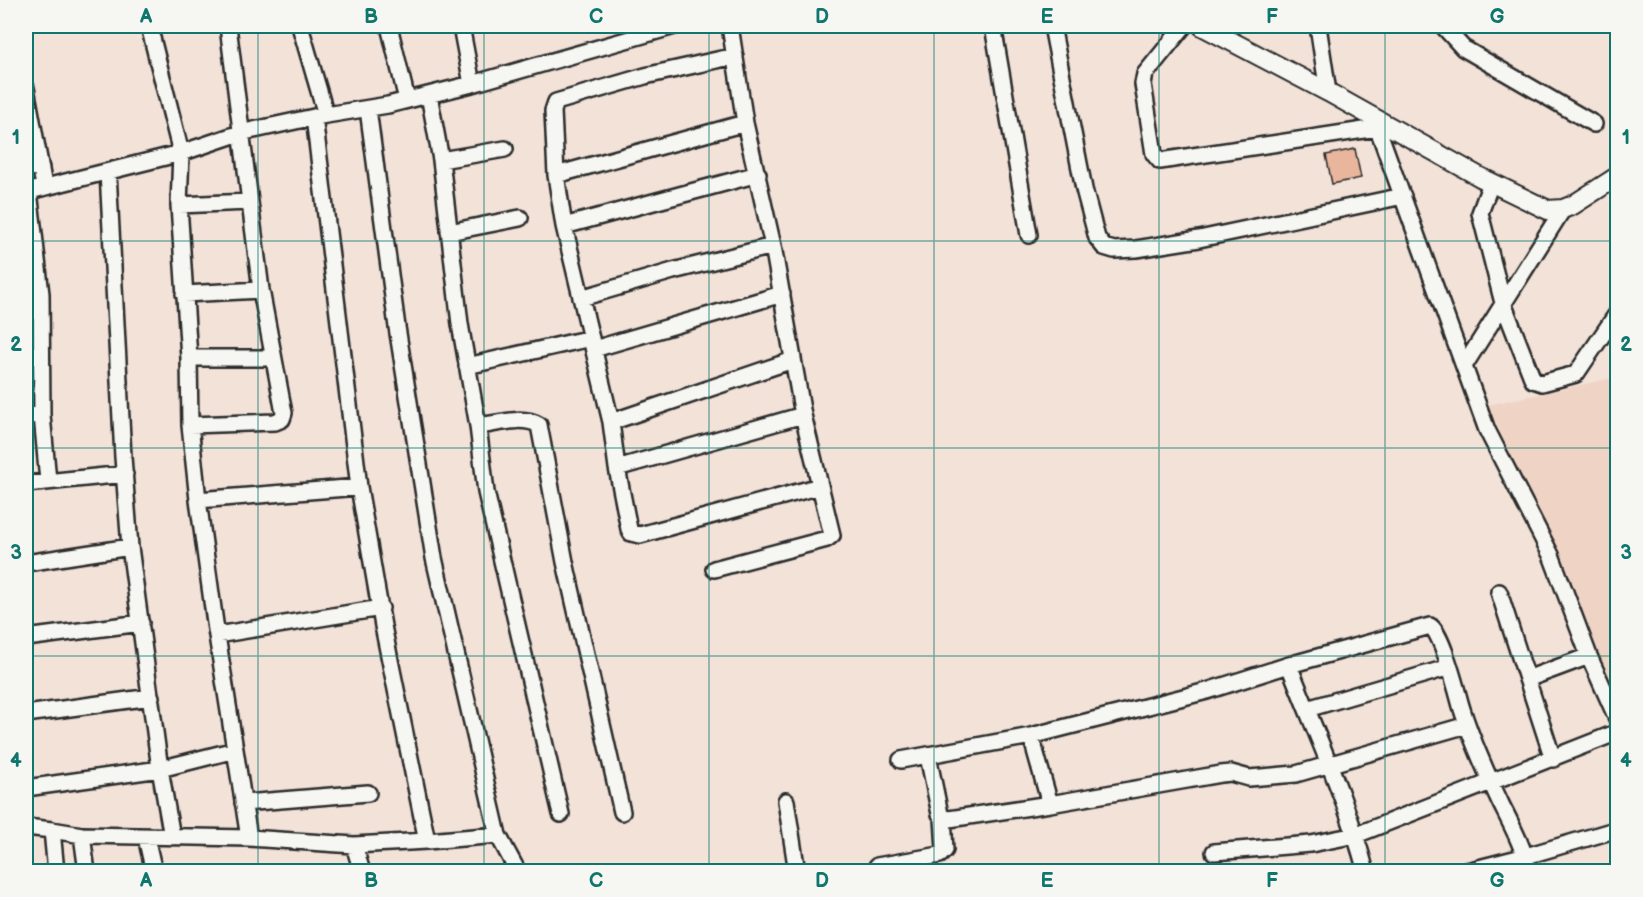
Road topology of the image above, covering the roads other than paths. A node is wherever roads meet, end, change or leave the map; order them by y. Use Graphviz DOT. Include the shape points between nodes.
graph roads {
  1 [pos="149,26"];
  2 [pos="228,26"];
  3 [pos="300,26"];
  4 [pos="389,26"];
  5 [pos="461,26"];
  6 [pos="675,26"];
  7 [pos="730,26"];
  8 [pos="993,26"];
  9 [pos="1052,26"];
  10 [pos="1184,26"];
  11 [pos="1202,26"];
  12 [pos="1318,26"];
  13 [pos="1443,26"];
  14 [pos="647,30"];
  15 [pos="735,56"];
  16 [pos="472,84"];
  17 [pos="26,88"];
  18 [pos="1328,92"];
  19 [pos="429,95"];
  20 [pos="407,100"];
  21 [pos="368,109"];
  22 [pos="320,116"];
  23 [pos="745,123"];
  24 [pos="1376,123"];
  25 [pos="1594,124"];
  26 [pos="240,134"];
  27 [pos="505,149"];
  28 [pos="181,153"];
  29 [pos="441,160"];
  30 [pos="26,167"];
  31 [pos="41,168"];
  32 [pos="108,172"];
  33 [pos="758,174"];
  34 [pos="556,175"];
  35 [pos="1617,176"];
  36 [pos="1491,183"];
  37 [pos="33,190"];
  38 [pos="1403,196"];
  39 [pos="249,202"];
  40 [pos="179,205"];
  41 [pos="1563,209"];
  42 [pos="520,218"];
  43 [pos="564,226"];
  44 [pos="449,232"];
  45 [pos="1029,235"];
  46 [pos="773,246"];
  47 [pos="32,272"];
  48 [pos="261,290"];
  49 [pos="184,294"];
  50 [pos="782,294"];
  51 [pos="581,298"];
  52 [pos="1503,303"];
  53 [pos="1617,312"];
  54 [pos="592,344"];
  55 [pos="189,358"];
  56 [pos="272,358"];
  57 [pos="793,360"];
  58 [pos="467,366"];
  59 [pos="1464,366"];
  60 [pos="42,415"];
  61 [pos="803,415"];
  62 [pos="26,416"];
  63 [pos="611,422"];
  64 [pos="190,425"];
  65 [pos="478,426"];
  66 [pos="617,468"];
  67 [pos="125,474"];
  68 [pos="48,481"];
  69 [pos="26,484"];
  70 [pos="820,486"];
  71 [pos="358,487"];
  72 [pos="198,500"];
  73 [pos="130,547"];
  74 [pos="26,563"];
  75 [pos="714,569"];
  76 [pos="1499,592"];
  77 [pos="381,608"];
  78 [pos="141,623"];
  79 [pos="217,635"];
  80 [pos="26,638"];
  81 [pos="1589,656"];
  82 [pos="1289,665"];
  83 [pos="1450,667"];
  84 [pos="1527,679"];
  85 [pos="151,697"];
  86 [pos="1306,709"];
  87 [pos="26,714"];
  88 [pos="1617,721"];
  89 [pos="1467,725"];
  90 [pos="1617,732"];
  91 [pos="1031,736"];
  92 [pos="235,750"];
  93 [pos="928,756"];
  94 [pos="1553,759"];
  95 [pos="901,760"];
  96 [pos="1331,765"];
  97 [pos="160,770"];
  98 [pos="1491,782"];
  99 [pos="26,788"];
  100 [pos="368,793"];
  101 [pos="786,801"];
  102 [pos="243,803"];
  103 [pos="1050,804"];
  104 [pos="622,812"];
  105 [pos="561,814"];
  106 [pos="943,818"];
  107 [pos="26,827"];
  108 [pos="1617,829"];
  109 [pos="52,830"];
  110 [pos="82,835"];
  111 [pos="1356,835"];
  112 [pos="146,837"];
  113 [pos="172,837"];
  114 [pos="249,838"];
  115 [pos="427,841"];
  116 [pos="503,844"];
  117 [pos="354,845"];
  118 [pos="1214,852"];
  119 [pos="1526,856"];
  120 [pos="877,866"];
  121 [pos="56,872"];
  122 [pos="87,872"];
  123 [pos="154,872"];
  124 [pos="362,872"];
  125 [pos="518,872"];
  126 [pos="797,872"];
  127 [pos="1366,872"];
  128 [pos="1463,872"];
  129 [pos="1529,872"];
  1 -- 28 [label="street"];
  2 -- 26 [label="street"];
  3 -- 22 [label="street"];
  4 -- 20 [label="street"];
  5 -- 16 [label="street"];
  6 -- 14 [label="street"];
  7 -- 15 [label="street"];
  8 -- 45 [label="street"];
  9 -- 38 [label="street" via="1084,189 1096,238 1104,247 1136,249 1167,244"];
  10 -- 24 [label="street" via="1145,74 1143,84 1154,154 1160,162"];
  11 -- 18 [label="main road"];
  12 -- 18 [label="street"];
  13 -- 25 [label="street" via="1462,48"];
  14 -- 16 [label="street"];
  15 -- 23 [label="street"];
  15 -- 34 [label="street" via="645,76 556,102"];
  16 -- 19 [label="street"];
  17 -- 31 [label="street"];
  18 -- 24 [label="main road"];
  19 -- 20 [label="street"];
  19 -- 29 [label="street"];
  20 -- 21 [label="street"];
  21 -- 22 [label="street"];
  21 -- 116 [label="street" via="397,327 434,558"];
  22 -- 26 [label="street"];
  22 -- 71 [label="street"];
  23 -- 33 [label="street"];
  23 -- 34 [label="street"];
  24 -- 36 [label="main road"];
  24 -- 38 [label="street"];
  26 -- 28 [label="street"];
  26 -- 39 [label="street"];
  27 -- 29 [label="street"];
  28 -- 32 [label="street"];
  28 -- 40 [label="street"];
  29 -- 44 [label="street"];
  30 -- 31 [label="street"];
  31 -- 37 [label="street"];
  32 -- 37 [label="street"];
  32 -- 67 [label="street"];
  33 -- 43 [label="street"];
  33 -- 46 [label="street"];
  34 -- 43 [label="street"];
  35 -- 41 [label="main road"];
  36 -- 41 [label="main road" via="1548,210"];
  36 -- 52 [label="street" via="1480,213"];
  37 -- 47 [label="street"];
  38 -- 59 [label="street"];
  39 -- 40 [label="street"];
  39 -- 48 [label="street"];
  40 -- 49 [label="street"];
  41 -- 52 [label="street"];
  42 -- 44 [label="street"];
  43 -- 51 [label="street"];
  44 -- 58 [label="street"];
  46 -- 50 [label="street"];
  46 -- 51 [label="street"];
  47 -- 60 [label="street" via="41,294"];
  48 -- 49 [label="street"];
  48 -- 56 [label="street"];
  49 -- 55 [label="street"];
  50 -- 54 [label="street"];
  50 -- 57 [label="street"];
  51 -- 54 [label="street"];
  52 -- 53 [label="street" via="1530,376 1542,383 1579,372"];
  52 -- 59 [label="street"];
  54 -- 58 [label="street"];
  54 -- 63 [label="street"];
  55 -- 56 [label="street"];
  55 -- 64 [label="street"];
  56 -- 64 [label="street" via="282,419"];
  57 -- 61 [label="street"];
  57 -- 63 [label="street"];
  58 -- 65 [label="street"];
  59 -- 81 [label="street" via="1487,430 1551,555"];
  60 -- 62 [label="street"];
  60 -- 68 [label="street"];
  61 -- 66 [label="street"];
  61 -- 70 [label="street"];
  63 -- 66 [label="street"];
  64 -- 72 [label="street"];
  65 -- 104 [label="street" via="523,420 538,425"];
  65 -- 105 [label="street" via="486,492"];
  66 -- 70 [label="street" via="629,529 634,535"];
  67 -- 68 [label="street"];
  67 -- 73 [label="street"];
  68 -- 69 [label="street"];
  70 -- 75 [label="street" via="832,531 830,538"];
  71 -- 72 [label="street"];
  71 -- 77 [label="street"];
  72 -- 79 [label="street"];
  73 -- 74 [label="street"];
  73 -- 78 [label="street"];
  76 -- 84 [label="street"];
  77 -- 79 [label="street"];
  77 -- 115 [label="street"];
  78 -- 80 [label="street"];
  78 -- 85 [label="street"];
  79 -- 92 [label="street"];
  81 -- 84 [label="street"];
  81 -- 88 [label="street"];
  82 -- 83 [label="street" via="1430,626 1436,630"];
  82 -- 86 [label="street"];
  82 -- 91 [label="street" via="1207,691"];
  83 -- 86 [label="street"];
  83 -- 89 [label="street"];
  84 -- 94 [label="street"];
  85 -- 87 [label="street"];
  85 -- 97 [label="street"];
  86 -- 96 [label="street"];
  89 -- 96 [label="street"];
  89 -- 98 [label="street"];
  90 -- 94 [label="street"];
  91 -- 93 [label="street"];
  91 -- 103 [label="street"];
  92 -- 97 [label="street"];
  92 -- 102 [label="street"];
  93 -- 95 [label="street"];
  93 -- 106 [label="street"];
  94 -- 98 [label="street"];
  96 -- 103 [label="street" via="1296,774 1249,778 1221,774"];
  96 -- 111 [label="street"];
  97 -- 99 [label="street"];
  97 -- 113 [label="street"];
  98 -- 111 [label="street"];
  98 -- 119 [label="street"];
  100 -- 102 [label="street"];
  101 -- 126 [label="street"];
  102 -- 114 [label="street"];
  103 -- 106 [label="street"];
  106 -- 120 [label="street" via="945,850 940,855"];
  107 -- 109 [label="street"];
  108 -- 119 [label="street"];
  109 -- 110 [label="street"];
  109 -- 121 [label="street"];
  110 -- 112 [label="street"];
  110 -- 122 [label="street"];
  111 -- 118 [label="street" via="1311,844"];
  111 -- 127 [label="street"];
  112 -- 113 [label="street"];
  112 -- 123 [label="street"];
  113 -- 114 [label="street"];
  114 -- 117 [label="street"];
  115 -- 116 [label="street"];
  115 -- 117 [label="street"];
  116 -- 125 [label="street"];
  117 -- 124 [label="street"];
  119 -- 128 [label="street"];
  119 -- 129 [label="street"];
}
